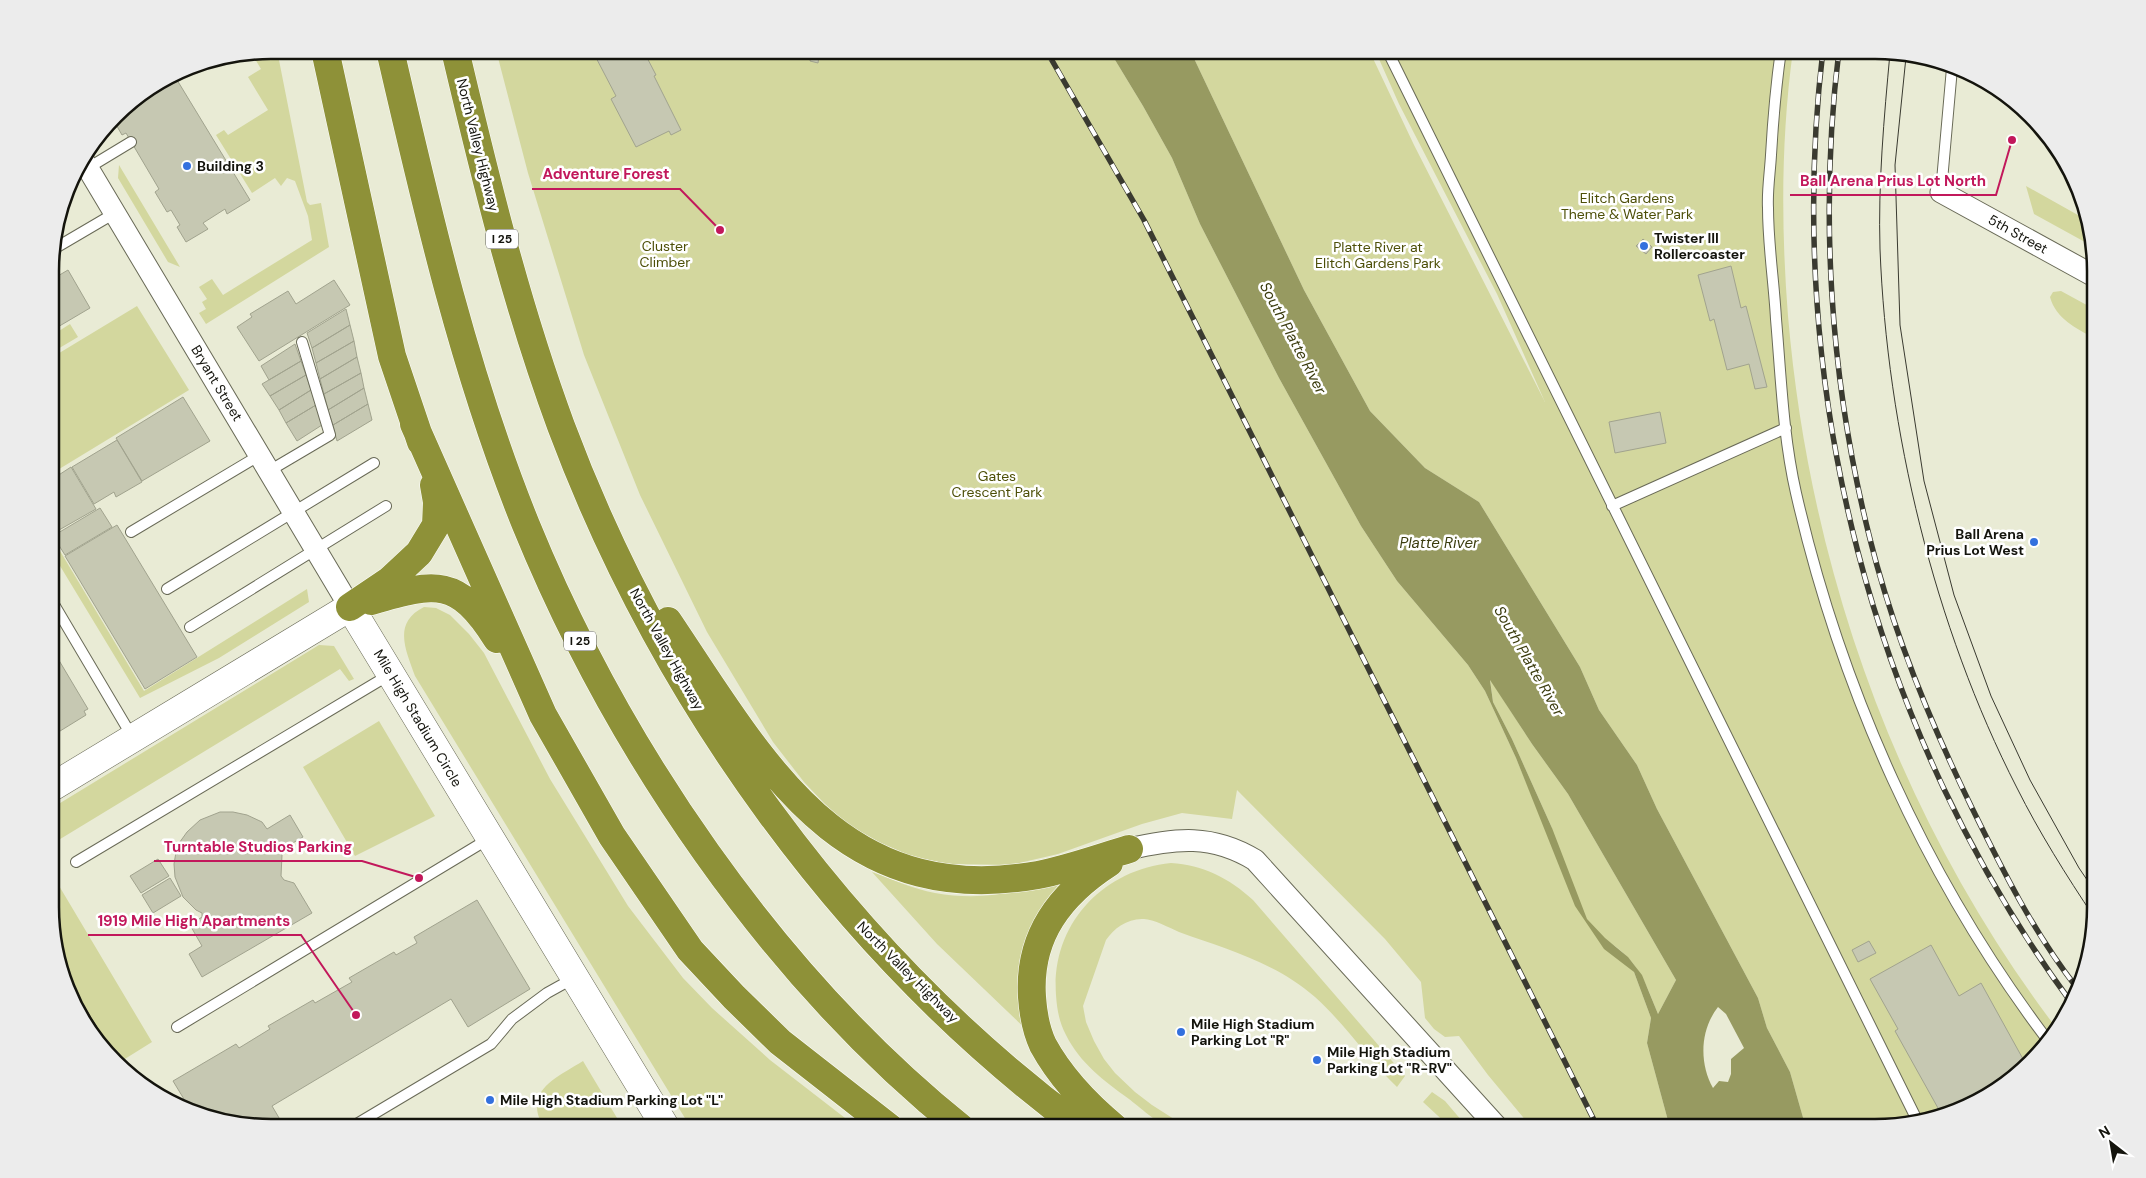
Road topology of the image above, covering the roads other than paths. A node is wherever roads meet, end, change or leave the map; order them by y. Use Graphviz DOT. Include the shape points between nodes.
graph roads {
  1 [pos="327,59"];
  2 [pos="392,59"];
  3 [pos="457,59"];
  4 [pos="1391,59"];
  5 [pos="1780,59"];
  6 [pos="1952,73"];
  7 [pos="131,142"];
  8 [pos="89,162"];
  9 [pos="86,166"];
  10 [pos="1941,192"];
  11 [pos="115,213"];
  12 [pos="61,245"];
  13 [pos="2087,272"];
  14 [pos="302,342"];
  15 [pos="414,424"];
  16 [pos="561,426"];
  17 [pos="1786,428"];
  18 [pos="264,463"];
  19 [pos="374,463"];
  20 [pos="386,506"];
  21 [pos="1612,506"];
  22 [pos="294,512"];
  23 [pos="131,532"];
  24 [pos="316,549"];
  25 [pos="167,589"];
  26 [pos="350,607"];
  27 [pos="59,613"];
  28 [pos="190,627"];
  29 [pos="391,674"];
  30 [pos="554,734"];
  31 [pos="133,738"];
  32 [pos="59,783"];
  33 [pos="491,837"];
  34 [pos="1129,849"];
  35 [pos="76,862"];
  36 [pos="575,978"];
  37 [pos="177,1027"];
  38 [pos="2043,1036"];
  39 [pos="1915,1115"];
  40 [pos="365,1119"];
  41 [pos="661,1119"];
  42 [pos="878,1119"];
  43 [pos="951,1119"];
  44 [pos="1070,1119"];
  45 [pos="1105,1119"];
  46 [pos="1490,1119"];
  1 -- 15 [label="highway" via="392,356"];
  2 -- 43 [label="highway, I 25" via="448,283 498,448 554,590 597,673 635,742 681,814 756,918 888,1064"];
  3 -- 16 [label="highway, North Valley Highway / I 25" via="512,276"];
  4 -- 21 [label="lane"];
  5 -- 17 [label="lane" via="1768,207"];
  6 -- 10 [label="lane"];
  7 -- 8 [label="lane"];
  9 -- 11 [label="street, Bryant Street"];
  10 -- 13 [label="street, 5th Street"];
  11 -- 12 [label="lane"];
  11 -- 18 [label="street, Bryant Street"];
  14 -- 18 [label="lane" via="330,435"];
  15 -- 26 [label="highway" via="431,471 437,502 436,525 419,553 390,580"];
  15 -- 30 [label="highway"];
  16 -- 34 [label="highway" via="609,523 662,612 764,760 810,812 833,832 858,849 892,864 942,877 971,879 1038,875"];
  16 -- 44 [label="highway, North Valley Highway / I 25" via="618,561 651,624 718,737 768,808 895,963 1001,1063"];
  17 -- 21 [label="lane"];
  17 -- 38 [label="lane" via="1796,491 1817,575 1874,742 1958,905"];
  18 -- 22 [label="street, Bryant Street"];
  18 -- 23 [label="lane"];
  19 -- 22 [label="lane"];
  20 -- 24 [label="lane"];
  21 -- 39 [label="lane"];
  22 -- 24 [label="street, Bryant Street"];
  22 -- 25 [label="lane"];
  24 -- 26 [label="street, Bryant Street"];
  24 -- 28 [label="lane"];
  26 -- 29 [label="street, Mile High Stadium Circle"];
  26 -- 30 [label="highway" via="421,589 438,588 454,592 469,602 484,619"];
  26 -- 31 [label="street"];
  27 -- 31 [label="lane"];
  29 -- 33 [label="street, Mile High Stadium Circle"];
  29 -- 35 [label="lane"];
  30 -- 42 [label="highway" via="612,836 690,950 780,1042"];
  31 -- 32 [label="street"];
  33 -- 36 [label="street, Mile High Stadium Circle"];
  33 -- 37 [label="lane"];
  34 -- 45 [label="highway" via="1091,875 1061,903 1041,938 1031,985 1033,1013 1042,1043 1067,1081"];
  34 -- 46 [label="street" via="1185,839 1234,849 1255,860"];
  36 -- 40 [label="lane" via="512,1019 491,1044"];
  36 -- 41 [label="street, Mile High Stadium Circle"];
}
